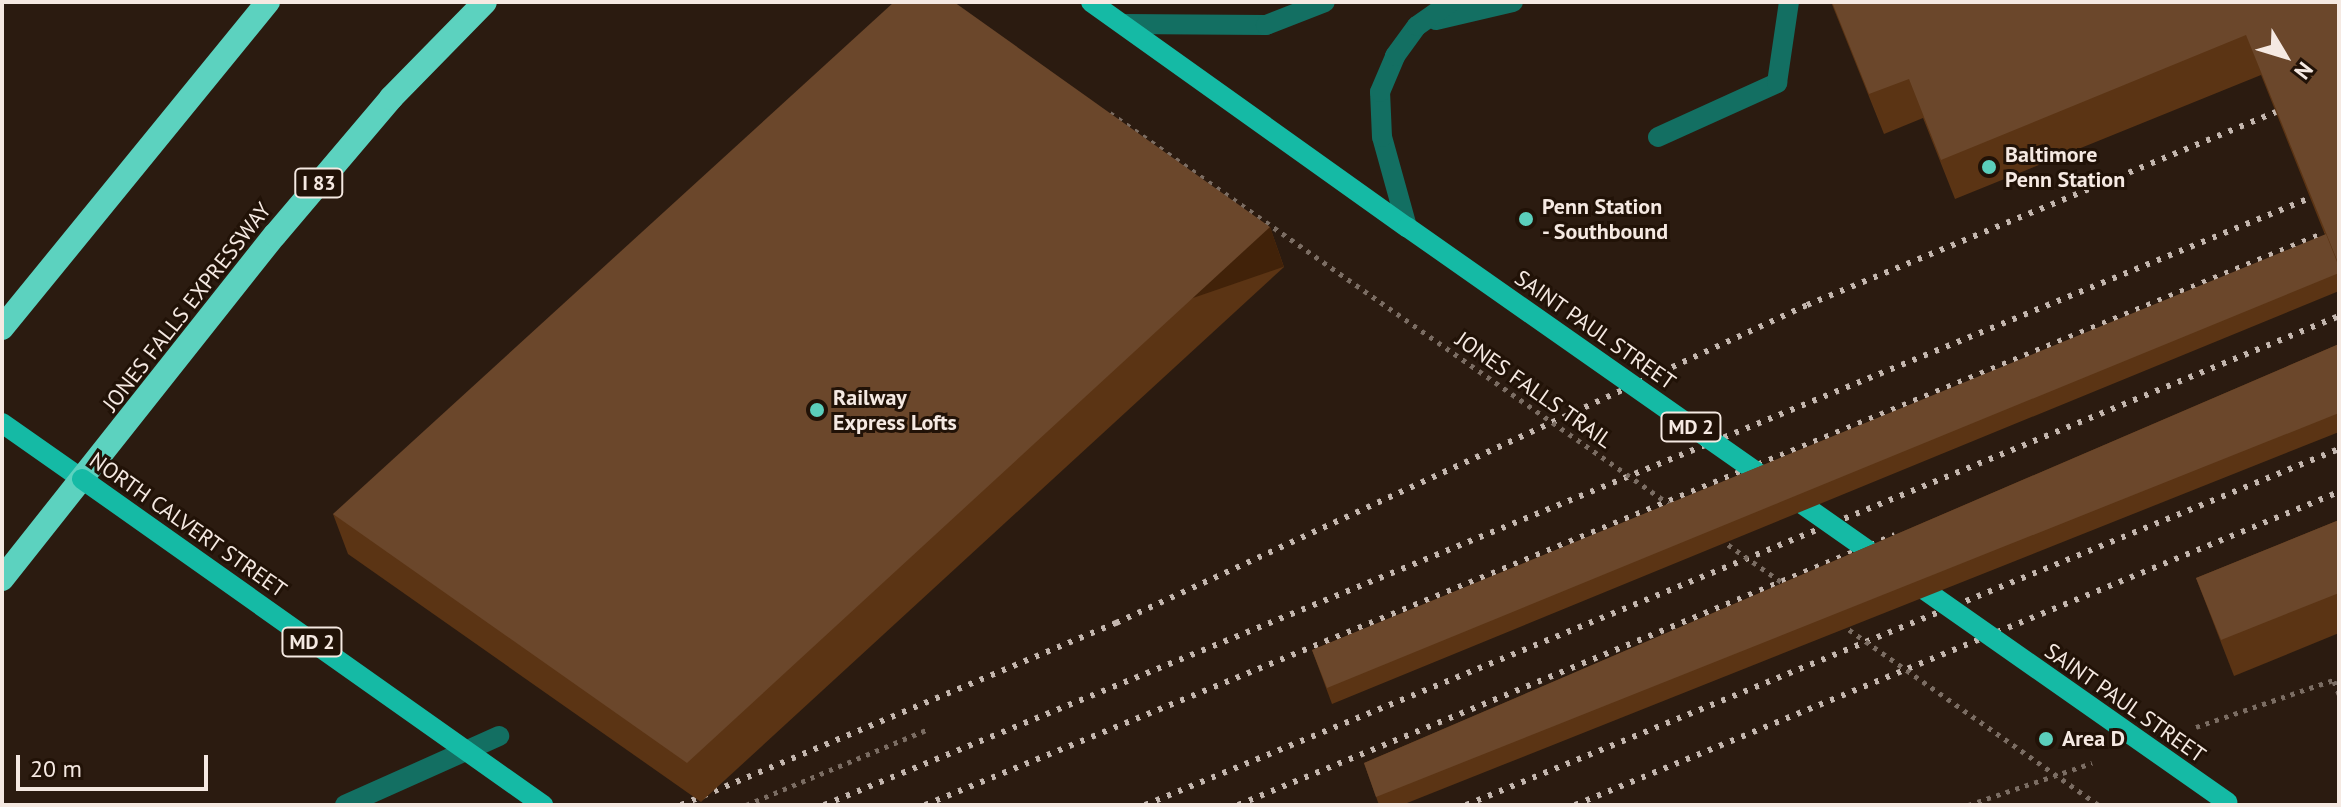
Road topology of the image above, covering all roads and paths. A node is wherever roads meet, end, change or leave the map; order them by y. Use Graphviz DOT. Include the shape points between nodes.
graph roads {
  1 [pos="268,2"];
  2 [pos="485,2"];
  3 [pos="1091,2"];
  4 [pos="1325,2"];
  5 [pos="1451,2"];
  6 [pos="1513,2"];
  7 [pos="1789,2"];
  8 [pos="1123,24"];
  9 [pos="1417,26"];
  10 [pos="1105,110"];
  11 [pos="1658,137"];
  12 [pos="1407,227"];
  13 [pos="2,328"];
  14 [pos="2,423"];
  15 [pos="1681,512"];
  16 [pos="1707,530"];
  17 [pos="2,579"];
  18 [pos="1798,594"];
  19 [pos="1837,622"];
  20 [pos="2334,681"];
  21 [pos="2339,694"];
  22 [pos="929,729"];
  23 [pos="499,736"];
  24 [pos="2229,804"];
  25 [pos="345,805"];
  26 [pos="543,805"];
  27 [pos="746,805"];
  28 [pos="2099,805"];
  1 -- 13 [label="highway"];
  2 -- 17 [label="highway, JONES FALLS EXPRESSWAY / I 83" via="391,98 275,235"];
  3 -- 8 [label="main road, SAINT PAUL STREET / MD 2"];
  4 -- 8 [label="lane" via="1266,25"];
  5 -- 9 [label="lane"];
  6 -- 9 [label="lane"];
  7 -- 11 [label="lane" via="1777,83"];
  8 -- 12 [label="main road, SAINT PAUL STREET / MD 2"];
  9 -- 12 [label="lane" via="1395,56 1380,92 1382,137"];
  10 -- 15 [label="path, JONES FALLS TRAIL, bridge"];
  12 -- 24 [label="main road, SAINT PAUL STREET / MD 2, bridge"];
  14 -- 26 [label="main road, NORTH CALVERT STREET / MD 2, bridge"];
  16 -- 18 [label="path, bridge"];
  19 -- 28 [label="path, bridge"];
  20 -- 21 [label="path"];
  22 -- 27 [label="path"];
  23 -- 25 [label="lane"];
}
